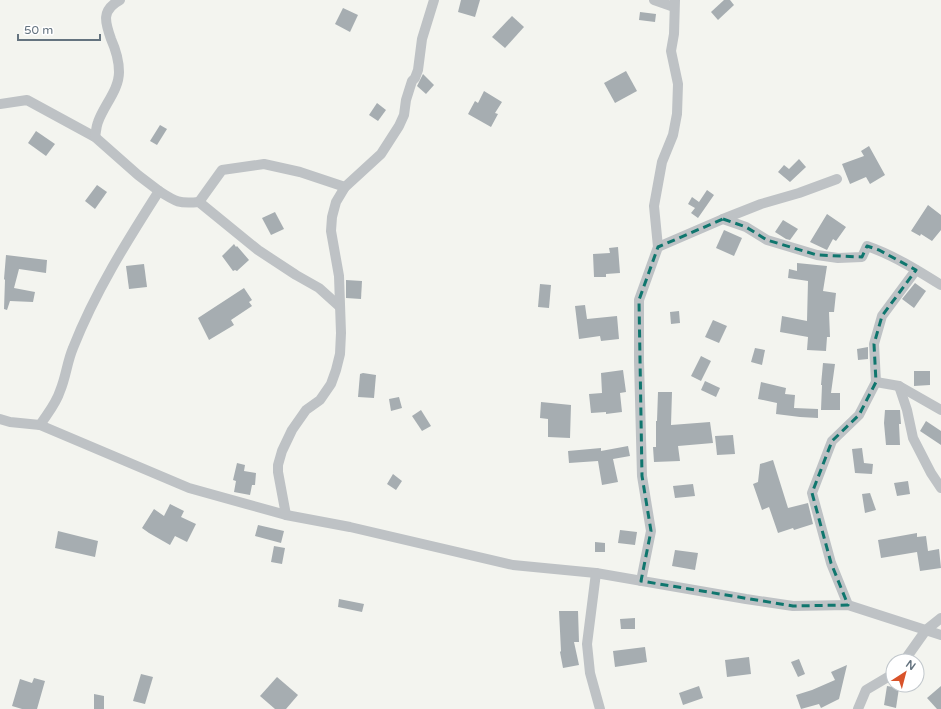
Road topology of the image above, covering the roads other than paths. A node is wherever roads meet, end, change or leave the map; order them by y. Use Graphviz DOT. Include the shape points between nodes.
graph roads {
  1 [pos="120,0"];
  2 [pos="434,0"];
  3 [pos="654,0"];
  4 [pos="674,4"];
  5 [pos="0,104"];
  6 [pos="95,137"];
  7 [pos="837,179"];
  8 [pos="345,187"];
  9 [pos="159,191"];
  10 [pos="199,202"];
  11 [pos="723,219"];
  12 [pos="658,246"];
  13 [pos="916,270"];
  14 [pos="941,285"];
  15 [pos="339,306"];
  16 [pos="876,382"];
  17 [pos="899,386"];
  18 [pos="941,410"];
  19 [pos="0,419"];
  20 [pos="40,425"];
  21 [pos="941,488"];
  22 [pos="286,515"];
  23 [pos="596,573"];
  24 [pos="641,582"];
  25 [pos="848,605"];
  26 [pos="941,618"];
  27 [pos="926,630"];
  28 [pos="941,635"];
  29 [pos="910,653"];
  30 [pos="885,679"];
  31 [pos="600,709"];
  32 [pos="858,709"];
  1 -- 6 [label="street" via="109,8 105,19 119,74 98,122"];
  2 -- 8 [label="street" via="422,39 418,70 412,81 399,126 381,154"];
  3 -- 4 [label="street"];
  4 -- 12 [label="street" via="671,51 678,84 677,114 674,135 662,162 654,206"];
  5 -- 6 [label="street" via="27,100"];
  6 -- 9 [label="street"];
  7 -- 11 [label="street"];
  8 -- 10 [label="street" via="300,172 264,164 222,170"];
  8 -- 15 [label="street" via="336,202 331,231 339,276"];
  9 -- 10 [label="street" via="175,201"];
  9 -- 20 [label="street" via="122,249 98,295 72,348 53,407"];
  10 -- 15 [label="street" via="258,250 319,288"];
  11 -- 12 [label="street"];
  11 -- 13 [label="street" via="746,227 767,240 838,258 862,257 867,246"];
  12 -- 24 [label="street" via="639,300 642,476 651,531"];
  13 -- 14 [label="street"];
  13 -- 16 [label="street" via="882,316 874,344"];
  15 -- 22 [label="street" via="340,354 331,384 320,400 306,410 292,430 278,465"];
  16 -- 17 [label="street"];
  16 -- 25 [label="street" via="859,414 832,441 812,493 831,563"];
  17 -- 18 [label="street"];
  17 -- 21 [label="street" via="913,438"];
  19 -- 20 [label="street"];
  20 -- 22 [label="street" via="189,488"];
  22 -- 23 [label="street" via="513,564"];
  23 -- 24 [label="street"];
  23 -- 31 [label="street" via="587,644 590,673"];
  24 -- 25 [label="street" via="793,606"];
  25 -- 27 [label="street"];
  26 -- 27 [label="street"];
  27 -- 28 [label="street"];
  27 -- 29 [label="street"];
  30 -- 32 [label="street" via="866,690"];
}
